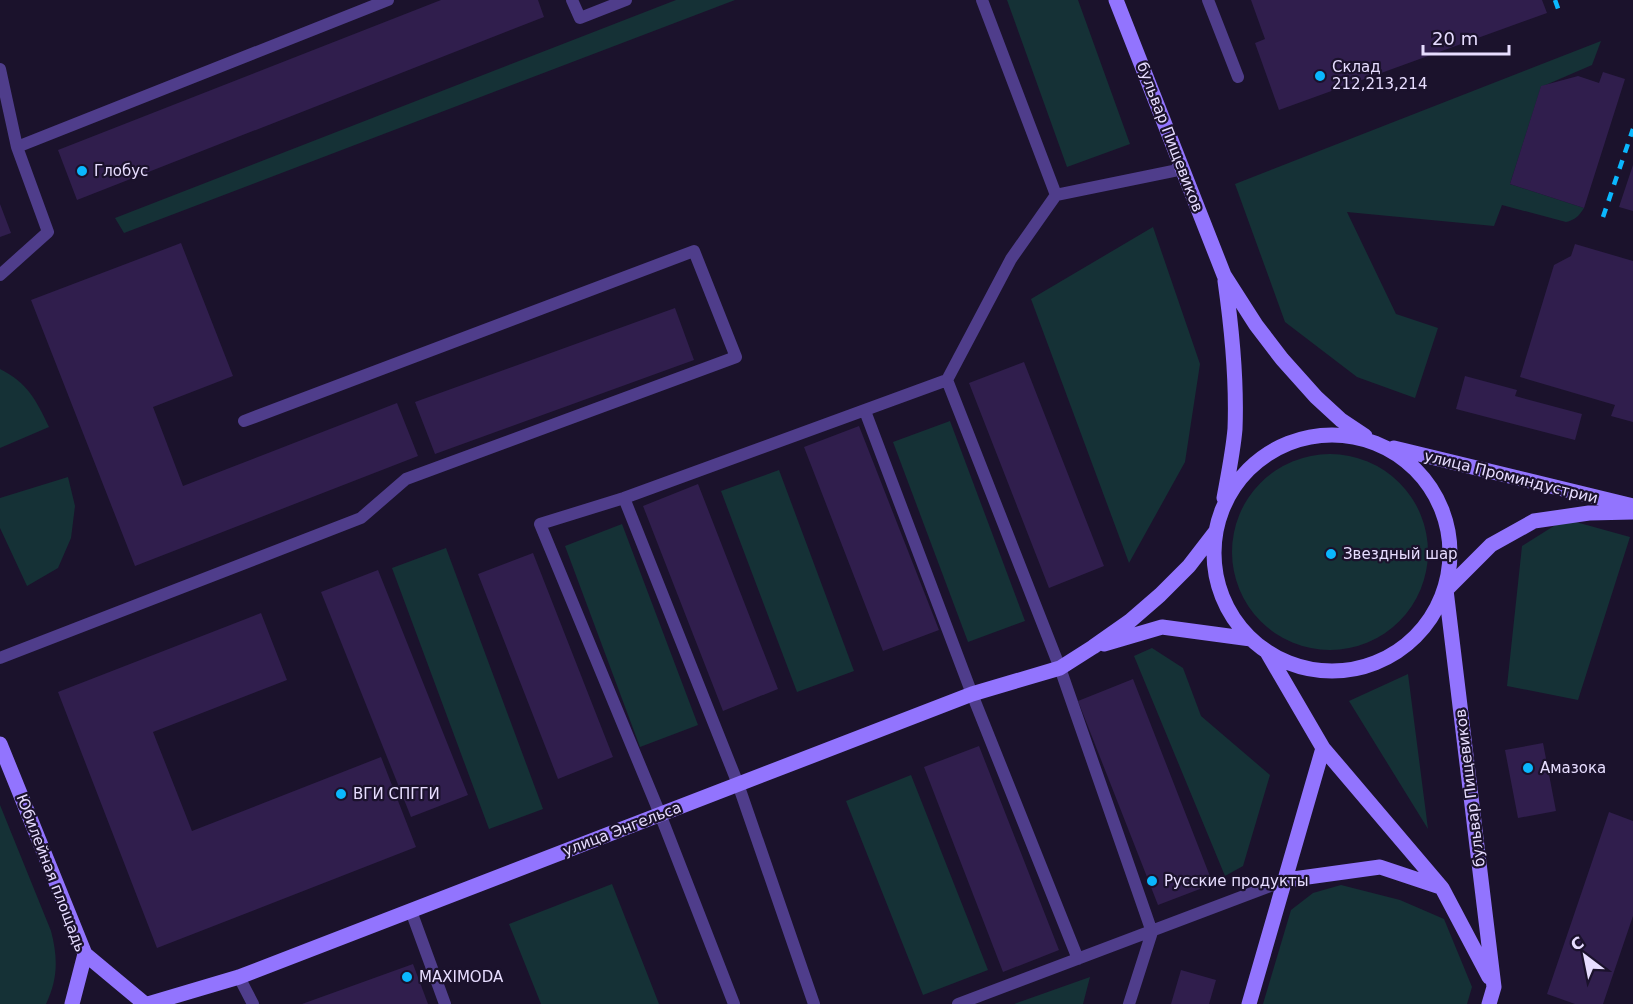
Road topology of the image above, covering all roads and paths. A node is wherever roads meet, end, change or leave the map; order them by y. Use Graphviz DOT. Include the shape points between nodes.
graph roads {
  1 [pos="388,0"];
  2 [pos="572,0"];
  3 [pos="626,0"];
  4 [pos="982,0"];
  5 [pos="1116,0"];
  6 [pos="1209,0"];
  7 [pos="0,69"];
  8 [pos="1238,77"];
  9 [pos="17,147"];
  10 [pos="1183,169"];
  11 [pos="1056,195"];
  12 [pos="0,275"];
  13 [pos="1224,275"];
  14 [pos="947,380"];
  15 [pos="864,411"];
  16 [pos="244,421"];
  17 [pos="1368,438"];
  18 [pos="1388,447"];
  19 [pos="624,498"];
  20 [pos="1633,506"];
  21 [pos="1223,507"];
  22 [pos="1633,512"];
  23 [pos="1216,531"];
  24 [pos="1446,590"];
  25 [pos="1251,639"];
  26 [pos="1093,647"];
  27 [pos="1267,652"];
  28 [pos="0,658"];
  29 [pos="1060,668"];
  30 [pos="972,694"];
  31 [pos="0,744"];
  32 [pos="1323,748"];
  33 [pos="738,784"];
  34 [pos="660,814"];
  35 [pos="1286,880"];
  36 [pos="1442,888"];
  37 [pos="411,911"];
  38 [pos="1152,932"];
  39 [pos="85,954"];
  40 [pos="1078,959"];
  41 [pos="240,977"];
  42 [pos="1494,987"];
  43 [pos="72,1004"];
  44 [pos="147,1004"];
  45 [pos="254,1004"];
  46 [pos="445,1004"];
  47 [pos="734,1004"];
  48 [pos="814,1004"];
  49 [pos="958,1004"];
  50 [pos="1129,1004"];
  51 [pos="1249,1004"];
  52 [pos="1489,1004"];
  1 -- 9 [label="lane"];
  2 -- 3 [label="lane" via="580,18"];
  4 -- 11 [label="lane"];
  5 -- 10 [label="main road, бульвар Пищевиков"];
  6 -- 8 [label="lane"];
  7 -- 9 [label="lane"];
  9 -- 12 [label="lane" via="48,232"];
  10 -- 11 [label="lane"];
  10 -- 13 [label="main road, бульвар Пищевиков"];
  11 -- 14 [label="lane" via="1011,259"];
  13 -- 17 [label="main road, бульвар Пищевиков" via="1282,359 1324,405"];
  13 -- 21 [label="main road, бульвар Пищевиков" via="1236,381 1235,431"];
  14 -- 15 [label="lane"];
  14 -- 29 [label="lane"];
  15 -- 19 [label="lane"];
  15 -- 30 [label="lane"];
  16 -- 28 [label="lane" via="694,251 736,357 406,479 361,518"];
  17 -- 18 [label="main road, бульвар Пищевиков"];
  17 -- 21 [label="main road, бульвар Пищевиков" via="1333,433 1288,443 1267,454 1241,477"];
  18 -- 20 [label="main road, улица Проминдустрии"];
  18 -- 24 [label="main road, бульвар Пищевиков" via="1412,465 1430,489 1443,518 1450,550"];
  19 -- 33 [label="lane"];
  19 -- 34 [label="lane" via="540,524"];
  21 -- 23 [label="main road, бульвар Пищевиков"];
  22 -- 24 [label="main road" via="1534,521 1491,545"];
  23 -- 25 [label="main road, бульвар Пищевиков" via="1214,560 1220,589 1232,616"];
  23 -- 26 [label="main road, улица Энгельса" via="1160,596"];
  24 -- 27 [label="main road, бульвар Пищевиков" via="1430,622 1404,648 1372,665 1336,672 1300,667"];
  24 -- 42 [label="main road, бульвар Пищевиков"];
  25 -- 26 [label="main road, улица Энгельса" via="1162,627"];
  25 -- 27 [label="main road, бульвар Пищевиков"];
  26 -- 29 [label="main road, улица Энгельса"];
  27 -- 32 [label="main road, бульвар Пищевиков"];
  29 -- 30 [label="main road, улица Энгельса"];
  29 -- 38 [label="lane"];
  30 -- 33 [label="main road, улица Энгельса"];
  30 -- 40 [label="lane"];
  31 -- 39 [label="main road, Юбилейная площадь"];
  32 -- 35 [label="main road"];
  32 -- 36 [label="main road, бульвар Пищевиков"];
  33 -- 34 [label="main road, улица Энгельса"];
  33 -- 48 [label="lane"];
  34 -- 37 [label="main road, улица Энгельса"];
  34 -- 47 [label="lane"];
  35 -- 36 [label="main road" via="1380,867"];
  35 -- 38 [label="lane"];
  35 -- 51 [label="main road"];
  36 -- 42 [label="main road"];
  37 -- 41 [label="main road, улица Энгельса"];
  37 -- 46 [label="lane"];
  38 -- 40 [label="lane"];
  38 -- 50 [label="lane"];
  39 -- 43 [label="main road, Юбилейная площадь"];
  39 -- 44 [label="main road"];
  40 -- 49 [label="lane"];
  41 -- 44 [label="main road, улица Энгельса"];
  41 -- 45 [label="lane"];
  42 -- 52 [label="main road, бульвар Пищевиков"];
}
